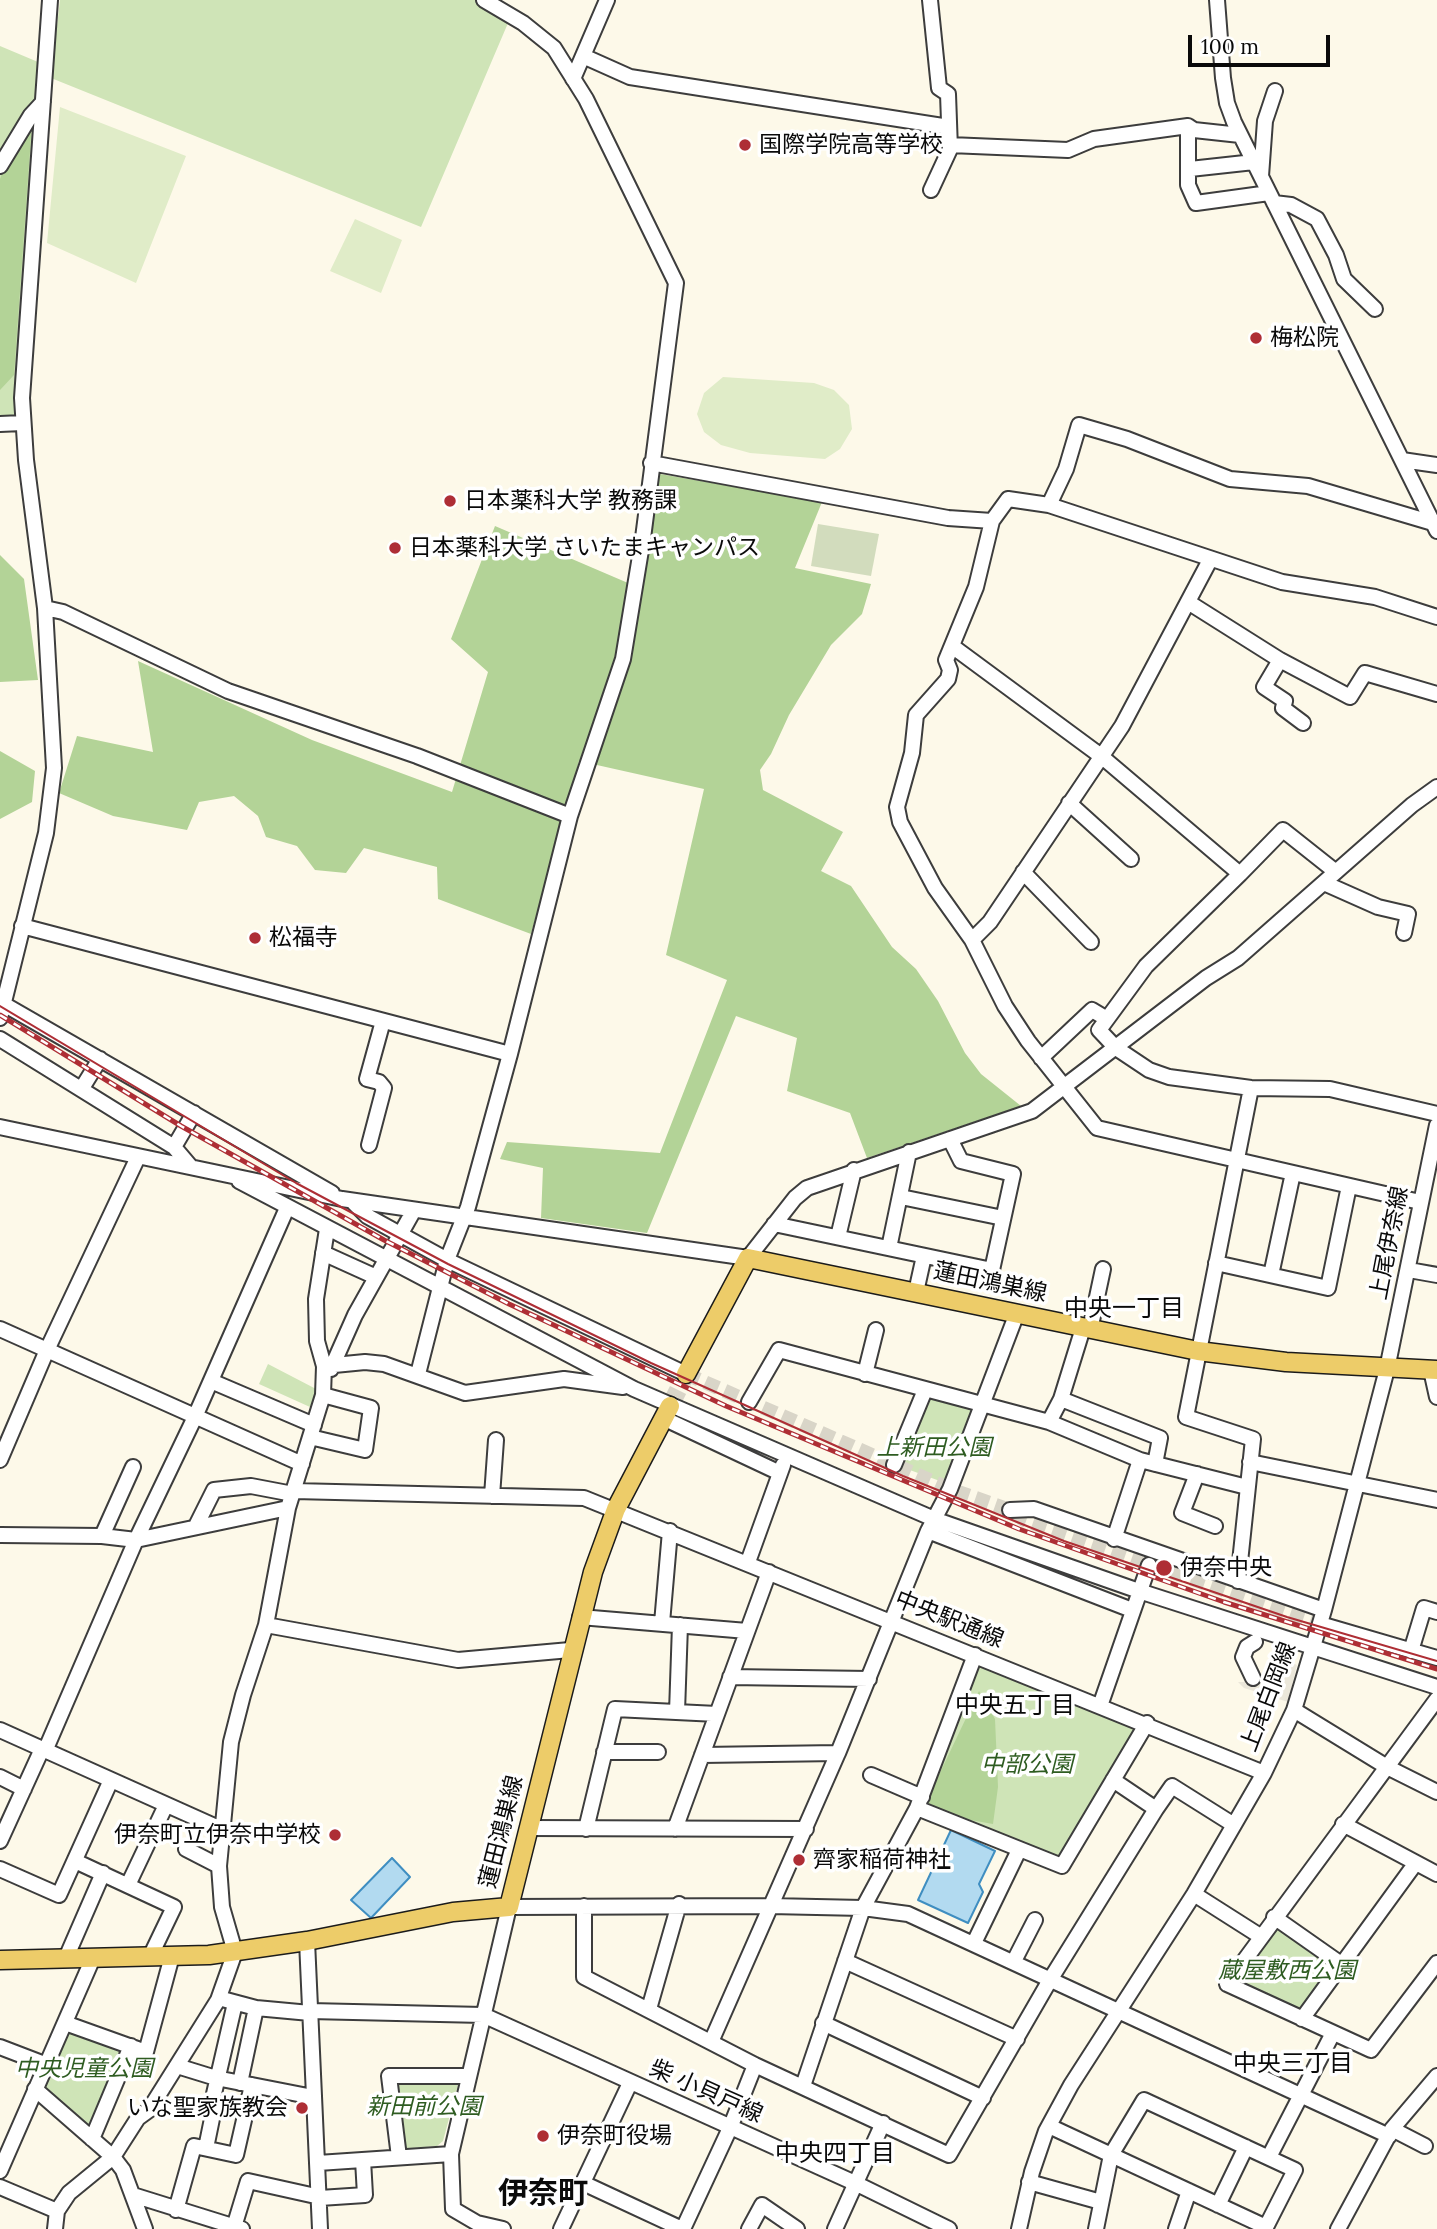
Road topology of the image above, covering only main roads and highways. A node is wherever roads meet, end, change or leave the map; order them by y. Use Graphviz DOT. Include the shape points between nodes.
graph roads {
  1 [pos="1434,1370"];
  2 [pos="686,1374"];
  3 [pos="667,1412"];
  4 [pos="0,1960"];
  1 -- 2 [label="main road, 蓮田鴻巣線" via="1198,1350 748,1258"];
  3 -- 4 [label="main road, 蓮田鴻巣線" via="616,1509 580,1617 509,1907 431,1916 235,1952"];
}
